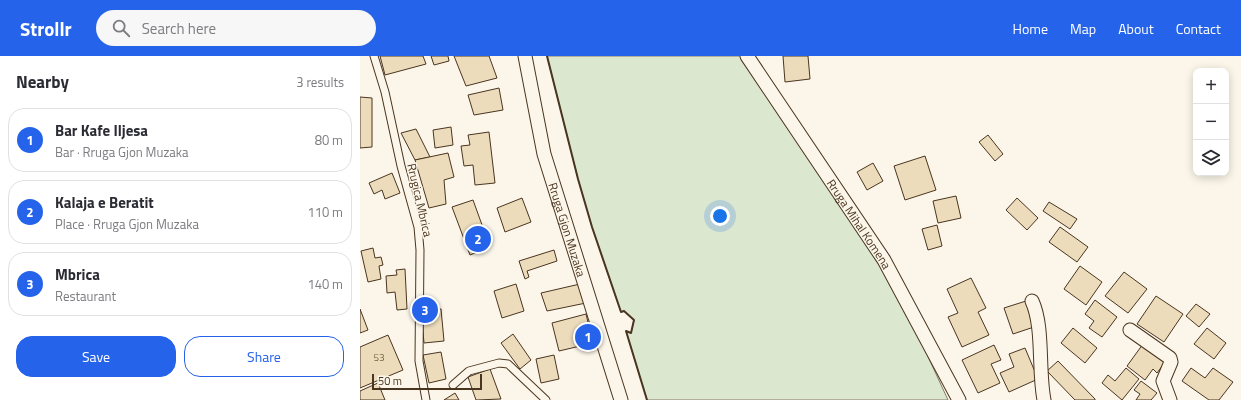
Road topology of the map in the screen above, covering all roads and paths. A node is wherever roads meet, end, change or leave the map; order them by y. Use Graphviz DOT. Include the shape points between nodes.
graph roads {
  1 [pos="374,56"];
  2 [pos="525,56"];
  3 [pos="747,56"];
  4 [pos="1032,301"];
  5 [pos="1130,330"];
  6 [pos="453,385"];
  7 [pos="424,386"];
  8 [pos="426,400"];
  9 [pos="431,400"];
  10 [pos="546,400"];
  11 [pos="621,400"];
  12 [pos="959,400"];
  13 [pos="1044,400"];
  14 [pos="1170,400"];
  1 -- 7 [label="lane, Rrugica Mbrica" via="418,227 418,341"];
  2 -- 11 [label="street, Rruga Gjon Muzaka" via="544,154"];
  3 -- 12 [label="street, Rruga Mihal Komena" via="884,260"];
  4 -- 13 [label="street" via="1037,320"];
  5 -- 14 [label="street" via="1170,358 1171,362 1163,381"];
  6 -- 10 [label="lane" via="469,371 508,364"];
  7 -- 8 [label="lane, Rrugica Mbrica"];
  7 -- 9 [label="lane"];
}
